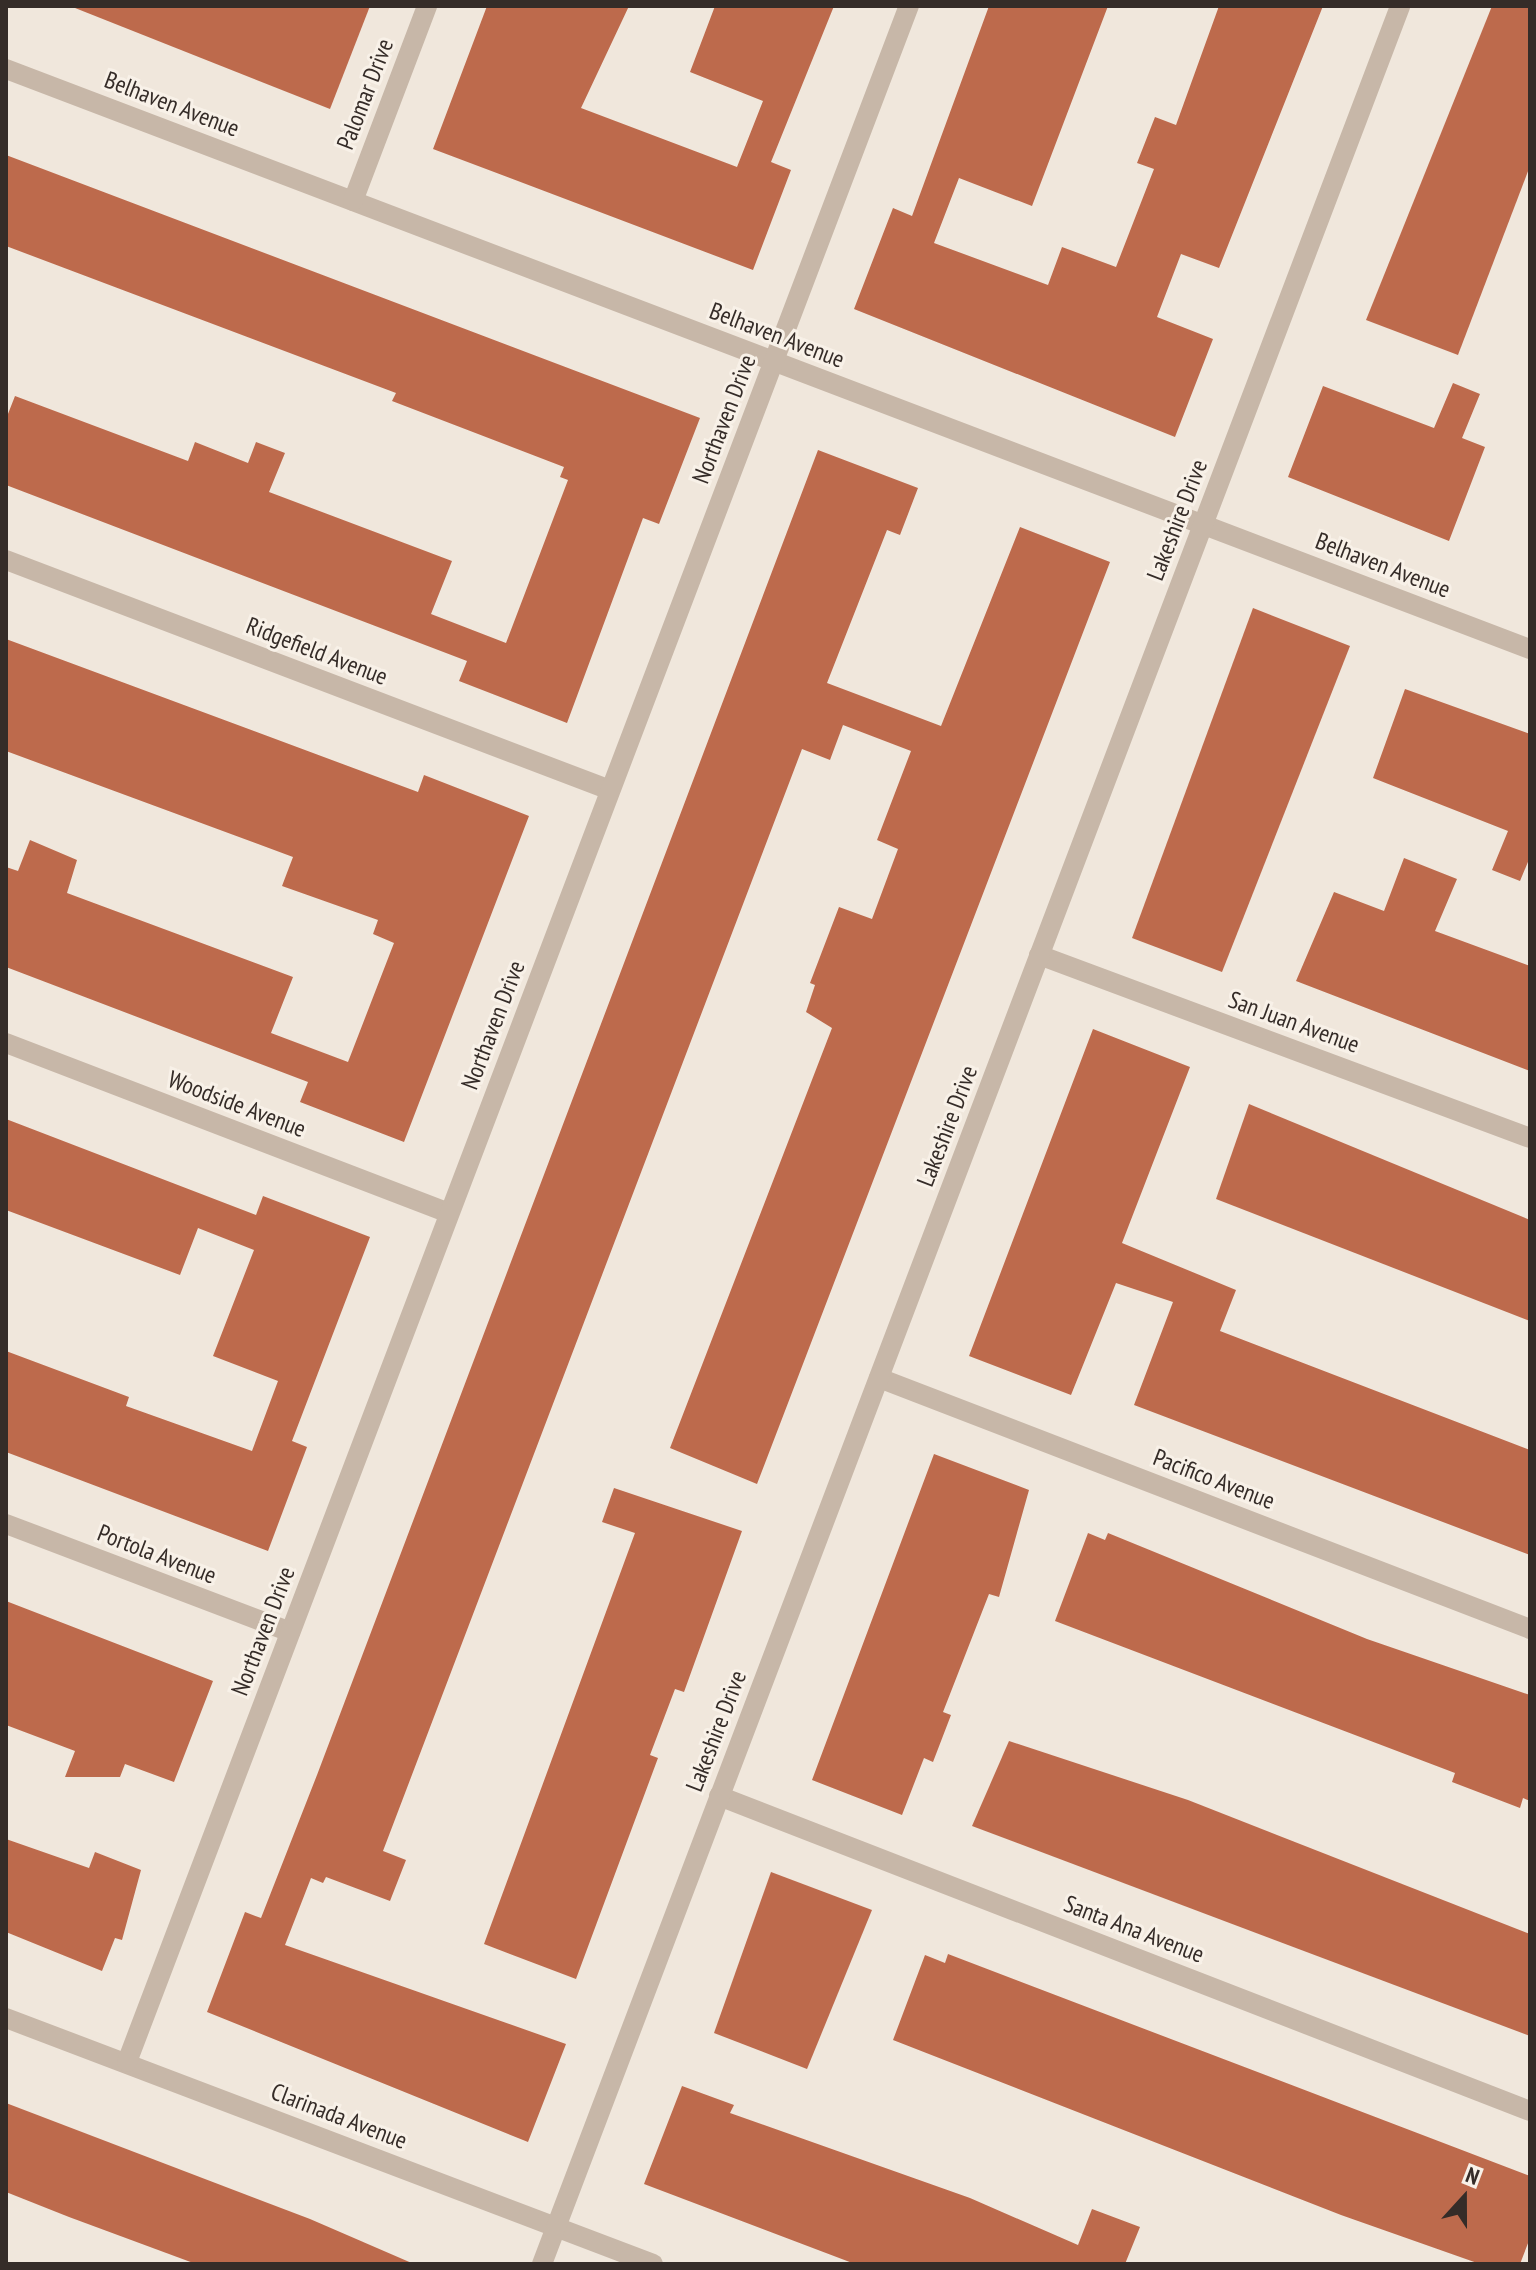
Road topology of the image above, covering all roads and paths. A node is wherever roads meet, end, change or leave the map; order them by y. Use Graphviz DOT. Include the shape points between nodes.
graph roads {
  1 [pos="427,6"];
  2 [pos="909,6"];
  3 [pos="1400,6"];
  4 [pos="6,69"];
  5 [pos="353,201"];
  6 [pos="774,361"];
  7 [pos="1203,524"];
  8 [pos="6,560"];
  9 [pos="1530,649"];
  10 [pos="610,790"];
  11 [pos="1039,955"];
  12 [pos="6,1043"];
  13 [pos="1530,1138"];
  14 [pos="449,1213"];
  15 [pos="879,1378"];
  16 [pos="6,1524"];
  17 [pos="1530,1629"];
  18 [pos="290,1632"];
  19 [pos="719,1796"];
  20 [pos="6,2018"];
  21 [pos="127,2062"];
  22 [pos="1530,2111"];
  23 [pos="555,2227"];
  24 [pos="542,2264"];
  25 [pos="653,2264"];
  1 -- 5 [label="street, Palomar Drive"];
  2 -- 6 [label="street, Northaven Drive"];
  3 -- 7 [label="street, Lakeshire Drive"];
  4 -- 5 [label="street, Belhaven Avenue"];
  5 -- 6 [label="street, Belhaven Avenue"];
  6 -- 7 [label="street, Belhaven Avenue"];
  6 -- 10 [label="street, Northaven Drive"];
  7 -- 9 [label="street, Belhaven Avenue"];
  7 -- 11 [label="street, Lakeshire Drive"];
  8 -- 10 [label="street, Ridgefield Avenue"];
  10 -- 14 [label="street, Northaven Drive"];
  11 -- 13 [label="street, San Juan Avenue"];
  11 -- 15 [label="street, Lakeshire Drive"];
  12 -- 14 [label="street, Woodside Avenue"];
  14 -- 18 [label="street, Northaven Drive"];
  15 -- 17 [label="street, Pacifico Avenue"];
  15 -- 19 [label="street, Lakeshire Drive"];
  16 -- 18 [label="street, Portola Avenue"];
  18 -- 21 [label="street, Northaven Drive"];
  19 -- 22 [label="street, Santa Ana Avenue"];
  19 -- 23 [label="street, Lakeshire Drive"];
  20 -- 21 [label="street, Clarinada Avenue"];
  21 -- 23 [label="street, Clarinada Avenue"];
  23 -- 24 [label="street, Lakeshire Drive"];
  23 -- 25 [label="street, Clarinada Avenue"];
}
